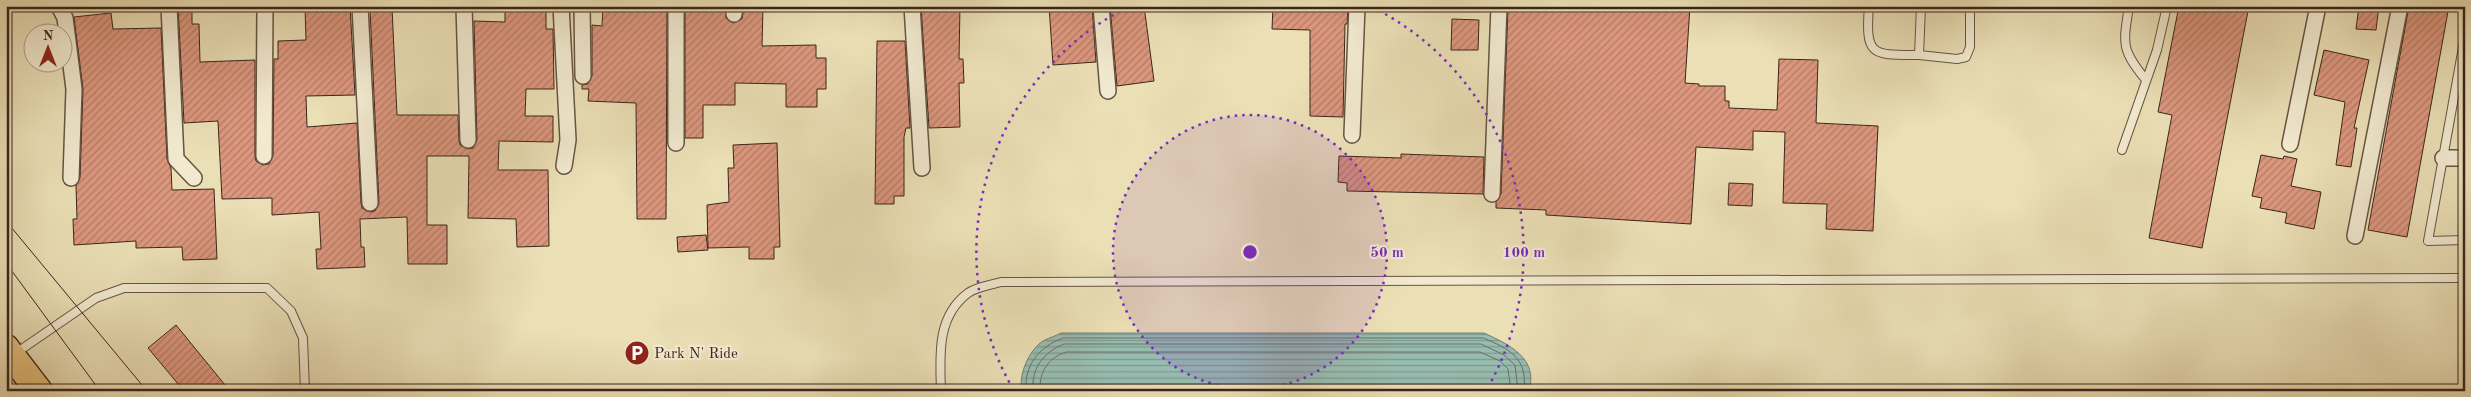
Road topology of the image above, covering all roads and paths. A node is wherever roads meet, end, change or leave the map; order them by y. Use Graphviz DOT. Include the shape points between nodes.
graph roads {
  1 [pos="59,6"];
  2 [pos="169,6"];
  3 [pos="265,6"];
  4 [pos="360,6"];
  5 [pos="464,6"];
  6 [pos="561,6"];
  7 [pos="582,6"];
  8 [pos="676,6"];
  9 [pos="912,6"];
  10 [pos="1100,6"];
  11 [pos="1357,6"];
  12 [pos="1499,6"];
  13 [pos="1869,6"];
  14 [pos="1921,6"];
  15 [pos="1970,6"];
  16 [pos="2129,6"];
  17 [pos="2168,6"];
  18 [pos="2318,6"];
  19 [pos="2400,6"];
  20 [pos="2465,36"];
  21 [pos="1919,55"];
  22 [pos="584,76"];
  23 [pos="2146,80"];
  24 [pos="1108,91"];
  25 [pos="1352,135"];
  26 [pos="468,140"];
  27 [pos="676,143"];
  28 [pos="2290,144"];
  29 [pos="2122,150"];
  30 [pos="264,156"];
  31 [pos="2443,158"];
  32 [pos="2465,158"];
  33 [pos="564,166"];
  34 [pos="922,168"];
  35 [pos="71,178"];
  36 [pos="194,178"];
  37 [pos="1492,194"];
  38 [pos="370,203"];
  39 [pos="2355,236"];
  40 [pos="2465,240"];
  41 [pos="2465,278"];
  42 [pos="9,352"];
  43 [pos="39,391"];
  44 [pos="305,391"];
  45 [pos="941,391"];
  1 -- 35 [label="street" via="65,18 74,89"];
  2 -- 36 [label="street" via="176,159"];
  3 -- 30 [label="street"];
  4 -- 38 [label="street"];
  5 -- 26 [label="street"];
  6 -- 33 [label="street" via="568,140"];
  7 -- 22 [label="street"];
  8 -- 27 [label="street"];
  9 -- 34 [label="street"];
  10 -- 24 [label="street"];
  11 -- 25 [label="street"];
  12 -- 37 [label="street"];
  13 -- 21 [label="lane" via="1867,34 1876,52"];
  14 -- 21 [label="lane"];
  15 -- 21 [label="lane" via="1970,47 1966,56 1957,59"];
  16 -- 23 [label="lane" via="2124,42 2130,60"];
  17 -- 23 [label="lane"];
  18 -- 28 [label="street"];
  19 -- 39 [label="street"];
  20 -- 31 [label="lane"];
  23 -- 29 [label="lane"];
  31 -- 32 [label="street"];
  31 -- 40 [label="lane" via="2428,241"];
  41 -- 45 [label="lane" via="1001,282 968,293 948,315 940,339"];
  42 -- 43 [label="highway"];
  42 -- 44 [label="lane" via="96,298 124,288 266,288 291,311 303,338"];
}
